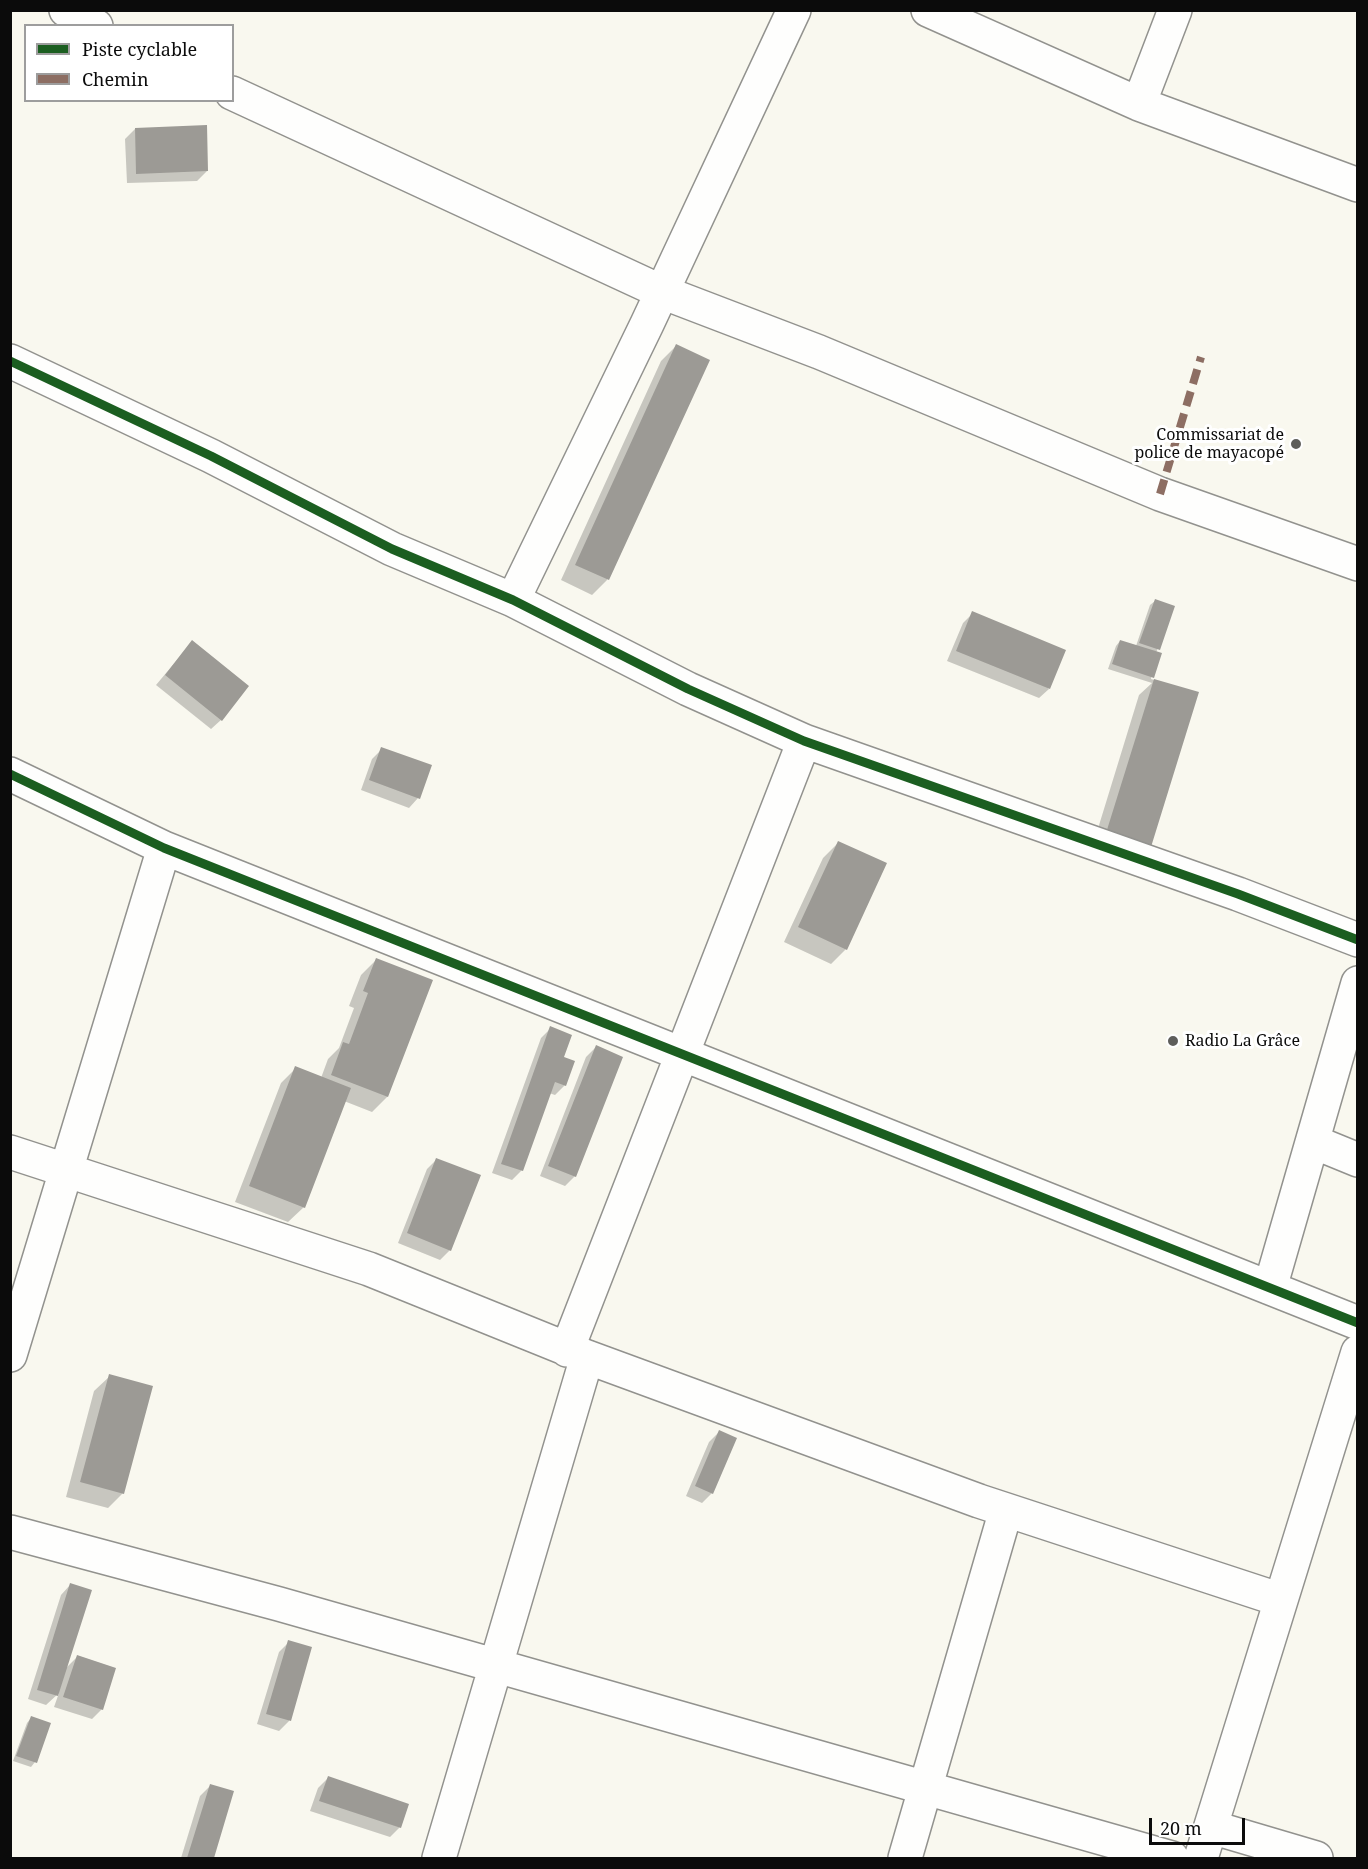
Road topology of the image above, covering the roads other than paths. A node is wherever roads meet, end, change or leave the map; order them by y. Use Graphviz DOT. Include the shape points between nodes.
graph roads {
  1 [pos="66,10"];
  2 [pos="794,10"];
  3 [pos="928,10"];
  4 [pos="1175,10"];
  5 [pos="92,24"];
  6 [pos="234,94"];
  7 [pos="1139,104"];
  8 [pos="1358,185"];
  9 [pos="662,292"];
  10 [pos="10,361"];
  11 [pos="1358,564"];
  12 [pos="513,600"];
  13 [pos="804,741"];
  14 [pos="10,774"];
  15 [pos="164,848"];
  16 [pos="1358,940"];
  17 [pos="1358,983"];
  18 [pos="682,1053"];
  19 [pos="1314,1142"];
  20 [pos="10,1152"];
  21 [pos="1358,1160"];
  22 [pos="67,1169"];
  23 [pos="1270,1288"];
  24 [pos="1358,1323"];
  25 [pos="1358,1352"];
  26 [pos="577,1353"];
  27 [pos="10,1355"];
  28 [pos="1006,1510"];
  29 [pos="10,1532"];
  30 [pos="1281,1600"];
  31 [pos="495,1666"];
  32 [pos="926,1788"];
  33 [pos="1211,1827"];
  34 [pos="439,1858"];
  35 [pos="905,1858"];
  36 [pos="1172,1858"];
  37 [pos="1202,1858"];
  38 [pos="1316,1858"];
  1 -- 5 [label="street"];
  2 -- 9 [label="street"];
  3 -- 7 [label="street"];
  4 -- 7 [label="street"];
  6 -- 9 [label="street"];
  7 -- 8 [label="street"];
  9 -- 11 [label="street" via="819,352 1160,494"];
  9 -- 12 [label="street"];
  10 -- 12 [label="street" via="211,456 392,549"];
  12 -- 13 [label="street" via="688,690"];
  13 -- 16 [label="street"];
  13 -- 18 [label="street"];
  14 -- 15 [label="street"];
  15 -- 18 [label="street"];
  15 -- 22 [label="street"];
  17 -- 19 [label="street"];
  18 -- 23 [label="street"];
  18 -- 26 [label="street"];
  19 -- 21 [label="street"];
  19 -- 23 [label="street"];
  20 -- 22 [label="street"];
  22 -- 26 [label="street" via="369,1269"];
  22 -- 27 [label="street"];
  23 -- 24 [label="street"];
  25 -- 30 [label="street"];
  26 -- 28 [label="street"];
  26 -- 31 [label="street"];
  28 -- 30 [label="street"];
  28 -- 32 [label="street"];
  29 -- 31 [label="street"];
  30 -- 33 [label="street"];
  31 -- 32 [label="street"];
  31 -- 34 [label="street"];
  32 -- 35 [label="street"];
  32 -- 36 [label="street"];
  33 -- 37 [label="street"];
  33 -- 38 [label="street"];
}
